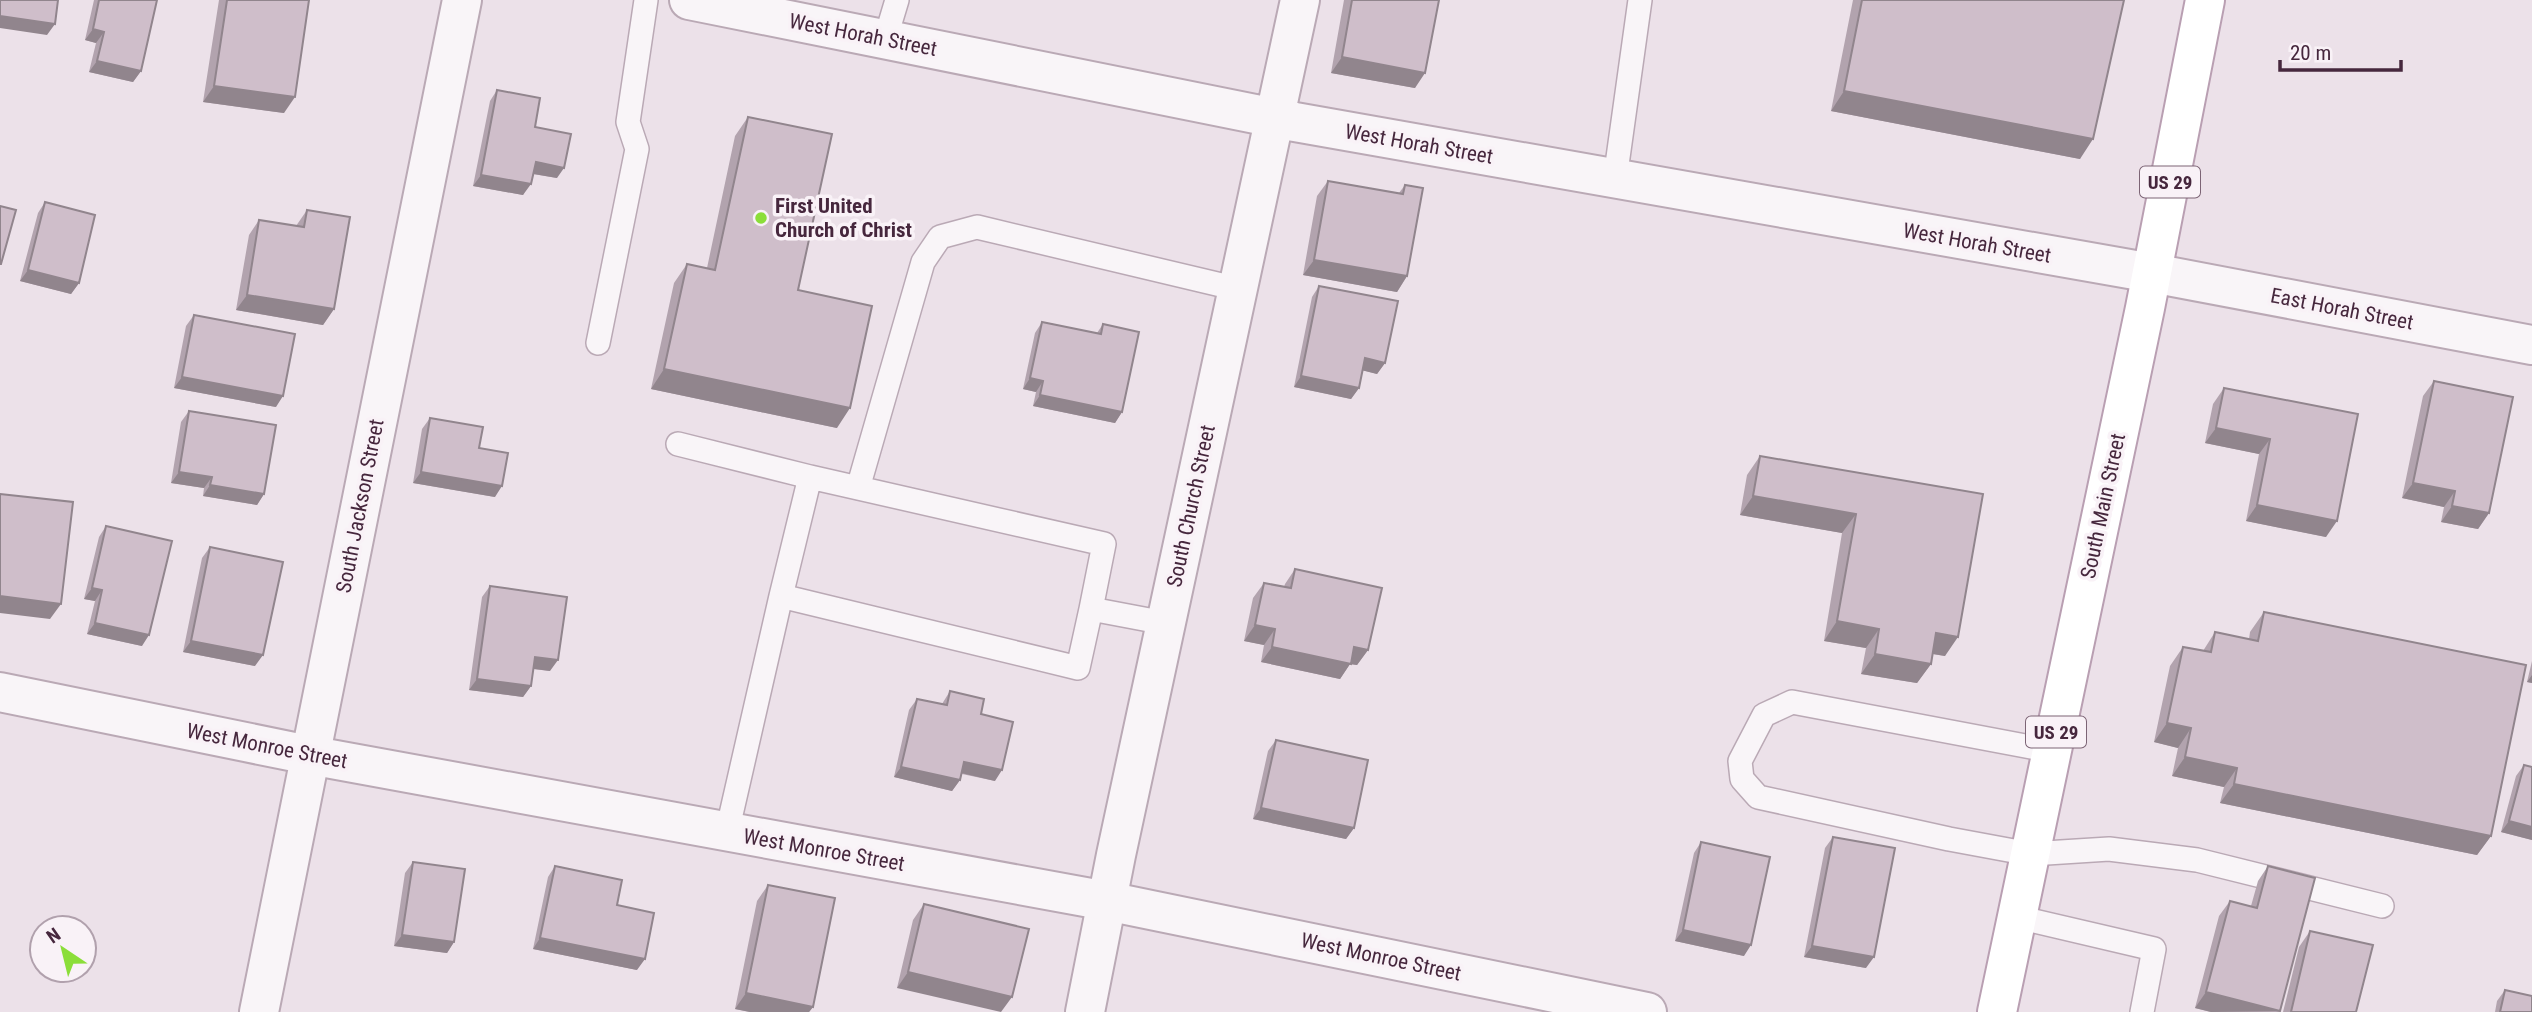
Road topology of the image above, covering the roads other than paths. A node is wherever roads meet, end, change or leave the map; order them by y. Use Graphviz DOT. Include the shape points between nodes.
graph roads {
  1 [pos="462,0"];
  2 [pos="646,0"];
  3 [pos="689,0"];
  4 [pos="897,0"];
  5 [pos="1300,0"];
  6 [pos="1640,0"];
  7 [pos="2205,0"];
  8 [pos="885,40"];
  9 [pos="1275,118"];
  10 [pos="1615,179"];
  11 [pos="2152,273"];
  12 [pos="1238,289"];
  13 [pos="598,342"];
  14 [pos="2532,345"];
  15 [pos="678,444"];
  16 [pos="810,477"];
  17 [pos="858,488"];
  18 [pos="781,596"];
  19 [pos="1091,609"];
  20 [pos="1166,623"];
  21 [pos="0,692"];
  22 [pos="2052,751"];
  23 [pos="309,755"];
  24 [pos="727,832"];
  25 [pos="2030,854"];
  26 [pos="1107,901"];
  27 [pos="2382,906"];
  28 [pos="2017,918"];
  29 [pos="1562,1004"];
  30 [pos="259,1012"];
  31 [pos="1085,1012"];
  32 [pos="1647,1012"];
  33 [pos="1997,1012"];
  34 [pos="2142,1012"];
  1 -- 23 [label="street, South Jackson Street"];
  2 -- 13 [label="lane" via="628,122 637,149"];
  3 -- 8 [label="street, West Horah Street"];
  4 -- 8 [label="lane"];
  5 -- 9 [label="street, South Church Street"];
  6 -- 10 [label="lane"];
  7 -- 11 [label="main road, South Main Street / US 29"];
  8 -- 9 [label="street, West Horah Street"];
  9 -- 10 [label="street, West Horah Street"];
  9 -- 12 [label="street, South Church Street"];
  10 -- 11 [label="street, West Horah Street"];
  11 -- 14 [label="street, East Horah Street"];
  11 -- 22 [label="main road, South Main Street / US 29"];
  12 -- 17 [label="lane" via="977,227 940,237 923,262"];
  12 -- 20 [label="street, South Church Street"];
  15 -- 16 [label="lane"];
  16 -- 17 [label="lane"];
  16 -- 18 [label="lane"];
  17 -- 19 [label="lane" via="1104,544"];
  18 -- 19 [label="lane" via="1078,668"];
  18 -- 24 [label="lane"];
  19 -- 20 [label="lane"];
  20 -- 26 [label="street, South Church Street"];
  21 -- 23 [label="street, West Monroe Street"];
  22 -- 25 [label="main road, South Main Street / US 29"];
  22 -- 25 [label="lane" via="1792,702 1764,715 1740,761 1742,779 1758,797"];
  23 -- 24 [label="street, West Monroe Street"];
  23 -- 30 [label="street, South Jackson Street"];
  24 -- 26 [label="street, West Monroe Street"];
  25 -- 27 [label="lane" via="2109,849 2197,860"];
  25 -- 28 [label="main road, South Main Street / US 29"];
  26 -- 29 [label="street, West Monroe Street"];
  26 -- 31 [label="street, South Church Street"];
  28 -- 33 [label="main road, South Main Street / US 29"];
  28 -- 34 [label="lane" via="2154,949"];
  29 -- 32 [label="street, West Monroe Street"];
}
